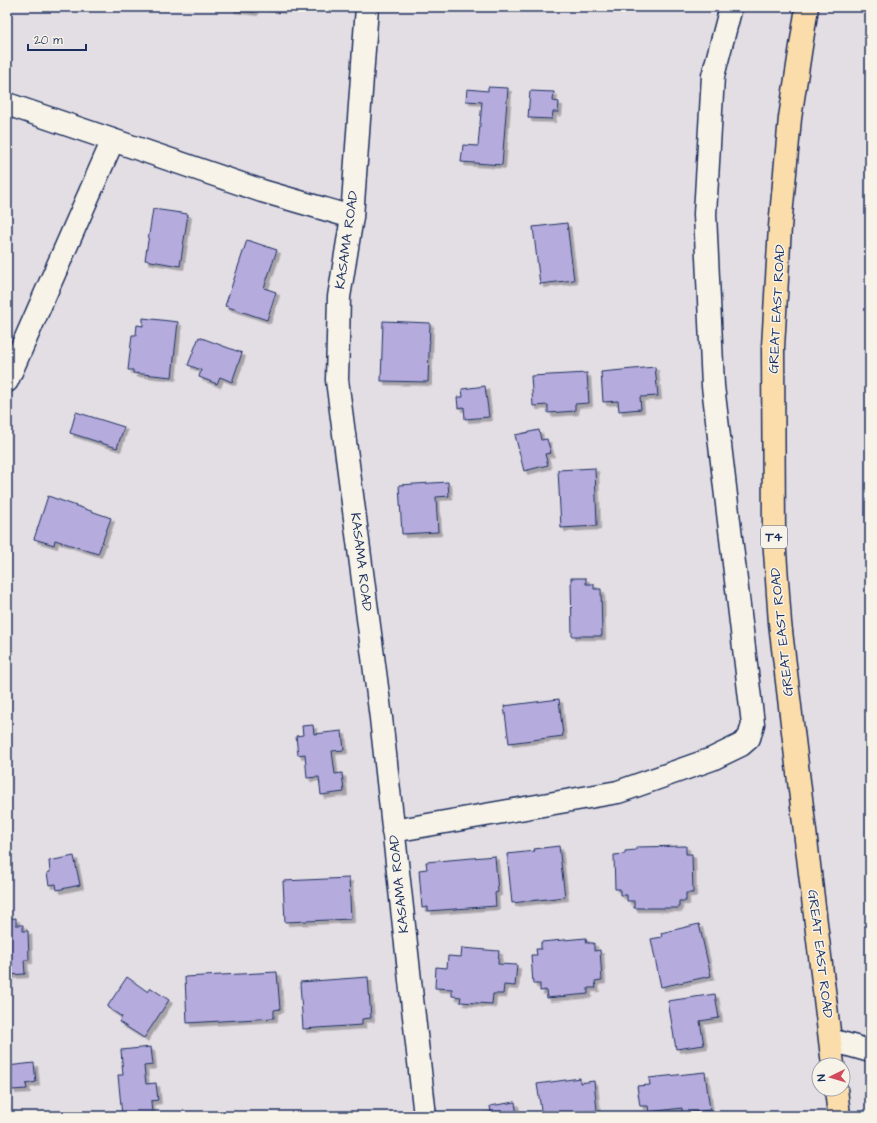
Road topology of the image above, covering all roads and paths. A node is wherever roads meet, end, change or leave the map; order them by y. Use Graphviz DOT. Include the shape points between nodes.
graph roads {
  1 [pos="367,7"];
  2 [pos="731,7"];
  3 [pos="807,7"];
  4 [pos="7,104"];
  5 [pos="113,140"];
  6 [pos="352,217"];
  7 [pos="7,381"];
  8 [pos="393,831"];
  9 [pos="831,1040"];
  10 [pos="870,1051"];
  11 [pos="832,1057"];
  12 [pos="837,1097"];
  13 [pos="425,1116"];
  14 [pos="839,1116"];
  1 -- 6 [label="street, KASAMA ROAD"];
  2 -- 8 [label="street" via="713,76 705,214 713,386 753,724 749,738 741,745 712,759 618,792"];
  3 -- 9 [label="highway, GREAT EAST ROAD / T4" via="790,118 773,347 774,537 780,623"];
  4 -- 5 [label="street"];
  5 -- 6 [label="street" via="262,191"];
  5 -- 7 [label="street"];
  6 -- 8 [label="street, KASAMA ROAD" via="339,297 337,380 381,718"];
  8 -- 13 [label="street, KASAMA ROAD"];
  9 -- 10 [label="street"];
  9 -- 11 [label="highway, GREAT EAST ROAD / T4"];
  12 -- 14 [label="highway"];
}
